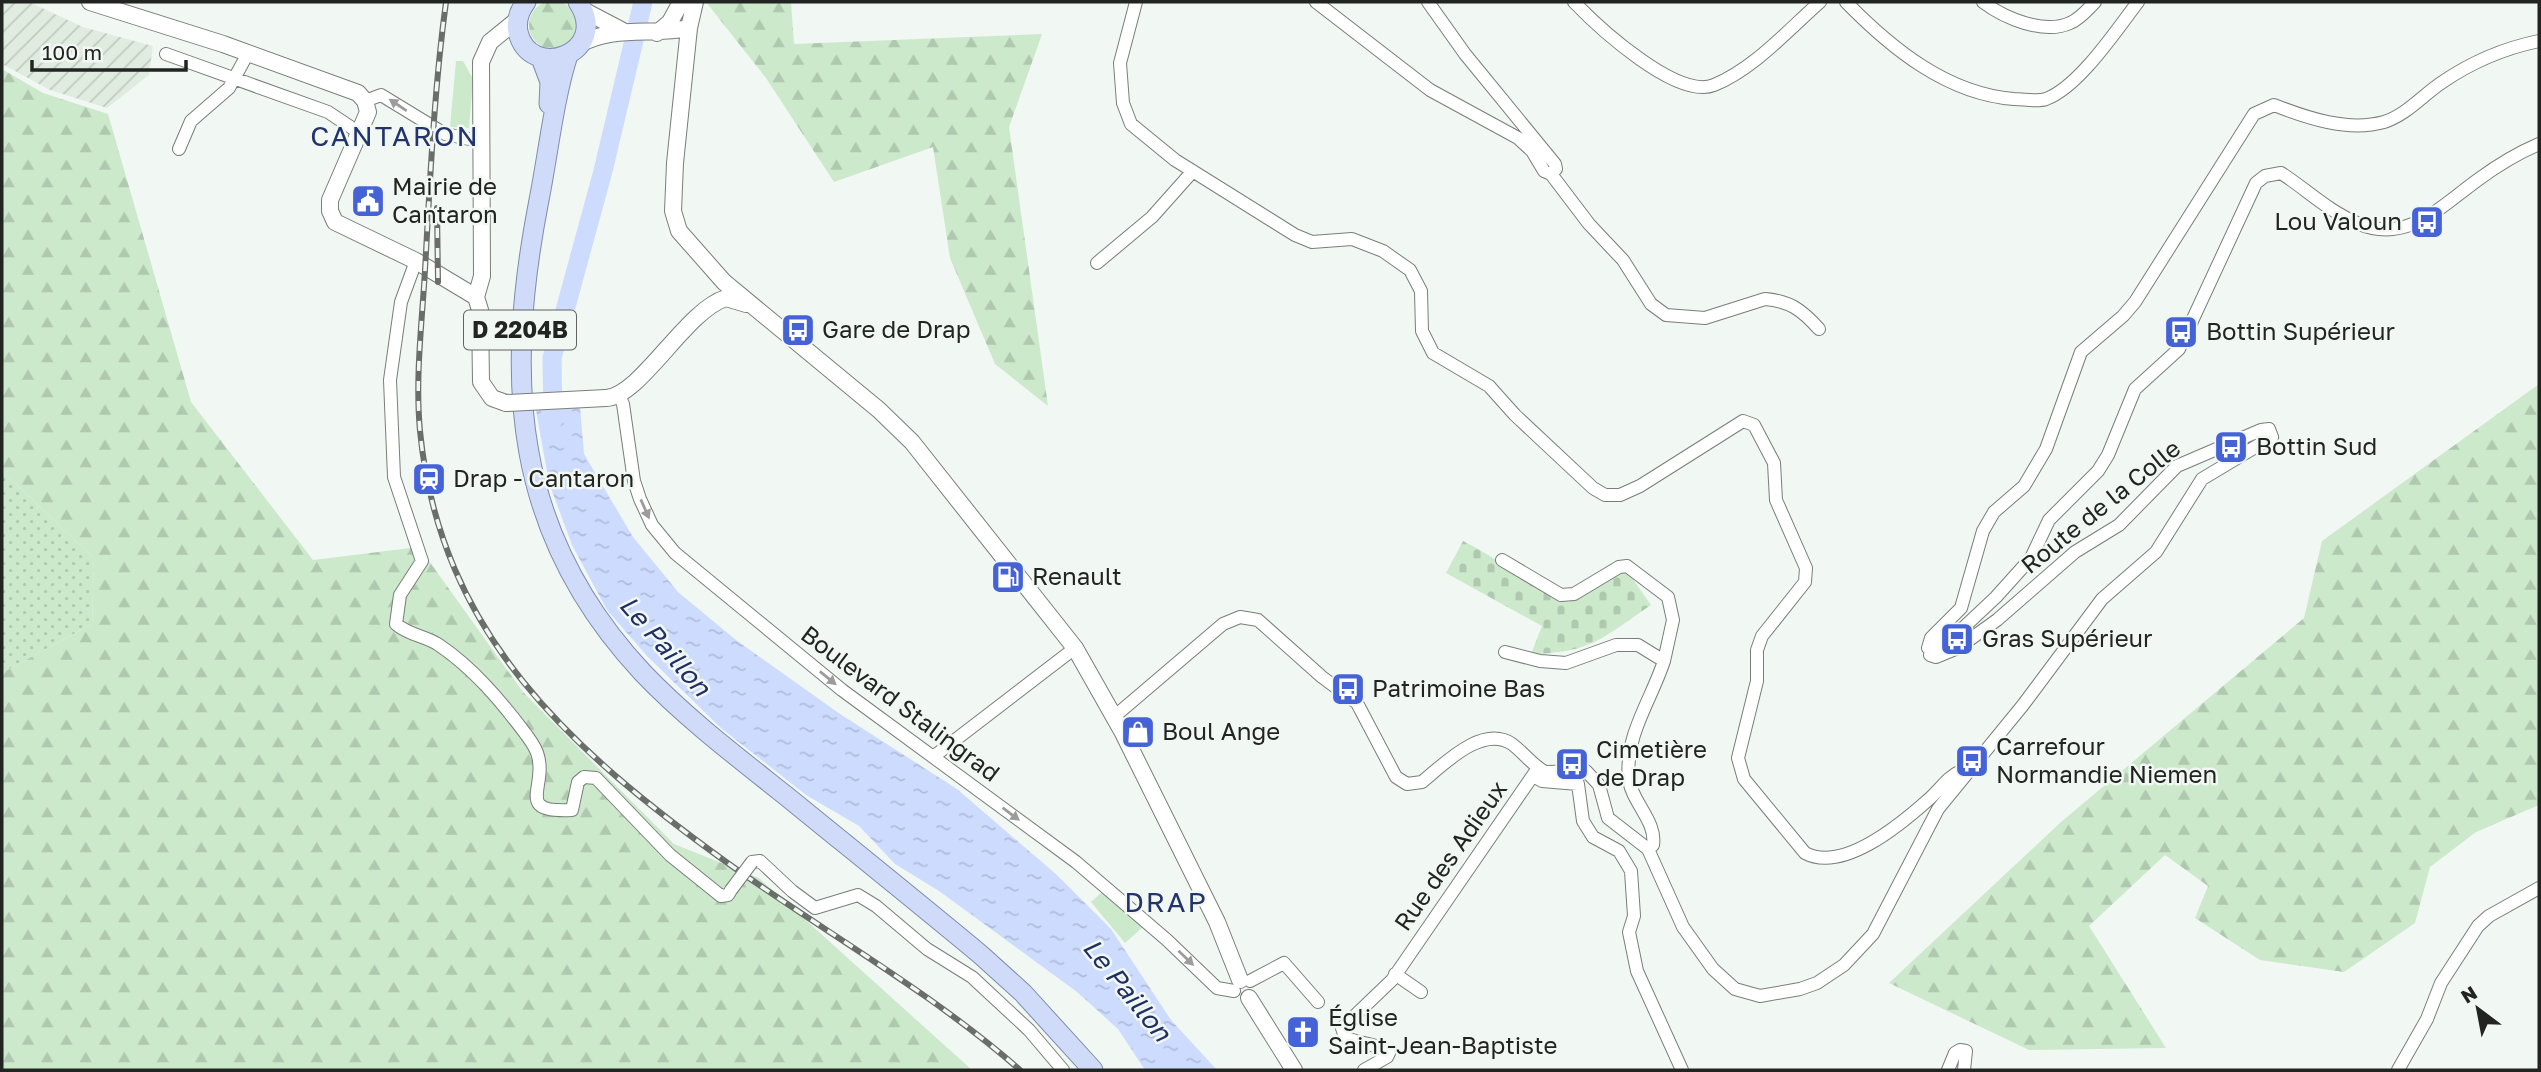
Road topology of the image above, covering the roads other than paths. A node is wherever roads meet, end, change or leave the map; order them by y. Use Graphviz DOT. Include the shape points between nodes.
graph roads {
  1 [pos="90,2"];
  2 [pos="526,2"];
  3 [pos="683,2"];
  4 [pos="695,2"];
  5 [pos="1136,2"];
  6 [pos="1316,2"];
  7 [pos="1428,2"];
  8 [pos="1574,2"];
  9 [pos="1820,2"];
  10 [pos="1846,2"];
  11 [pos="1983,2"];
  12 [pos="2095,2"];
  13 [pos="2138,2"];
  14 [pos="584,9"];
  15 [pos="517,20"];
  16 [pos="683,30"];
  17 [pos="623,31"];
  18 [pos="657,33"];
  19 [pos="2539,41"];
  20 [pos="490,42"];
  21 [pos="523,44"];
  22 [pos="579,46"];
  23 [pos="166,54"];
  24 [pos="247,55"];
  25 [pos="541,58"];
  26 [pos="236,78"];
  27 [pos="365,101"];
  28 [pos="361,134"];
  29 [pos="479,141"];
  30 [pos="2539,144"];
  31 [pos="179,149"];
  32 [pos="1193,171"];
  33 [pos="1551,174"];
  34 [pos="416,261"];
  35 [pos="1097,263"];
  36 [pos="723,291"];
  37 [pos="476,297"];
  38 [pos="1819,329"];
  39 [pos="613,397"];
  40 [pos="555,550"];
  41 [pos="1502,559"];
  42 [pos="1075,648"];
  43 [pos="1505,652"];
  44 [pos="1930,652"];
  45 [pos="1664,661"];
  46 [pos="1115,716"];
  47 [pos="933,757"];
  48 [pos="1535,772"];
  49 [pos="1966,774"];
  50 [pos="1648,849"];
  51 [pos="2539,888"];
  52 [pos="1397,971"];
  53 [pos="1243,988"];
  54 [pos="1421,992"];
  55 [pos="1318,1002"];
  56 [pos="1063,1070"];
  57 [pos="1084,1070"];
  58 [pos="1093,1070"];
  59 [pos="1294,1070"];
  60 [pos="1364,1070"];
  61 [pos="1682,1070"];
  62 [pos="1948,1070"];
  63 [pos="1964,1070"];
  64 [pos="2398,1070"];
  1 -- 24 [label="street"];
  2 -- 15 [label="main road"];
  3 -- 16 [label="street"];
  3 -- 18 [label="street"];
  4 -- 16 [label="street"];
  5 -- 32 [label="street" via="1120,63 1122,103 1131,124"];
  6 -- 33 [label="street" via="1430,90 1518,138"];
  7 -- 33 [label="street" via="1555,164"];
  8 -- 9 [label="street" via="1637,56 1680,81 1702,87 1716,84 1788,35"];
  10 -- 13 [label="street" via="1876,33 1954,85 1995,97 2032,100 2059,92 2092,61"];
  11 -- 12 [label="street" via="2021,21 2051,27 2077,20"];
  14 -- 17 [label="street"];
  14 -- 22 [label="main road" via="586,27"];
  15 -- 20 [label="street"];
  15 -- 21 [label="main road"];
  16 -- 18 [label="street"];
  16 -- 36 [label="street" via="686,64 673,211 680,231"];
  17 -- 18 [label="street"];
  17 -- 22 [label="street"];
  19 -- 44 [label="street" via="2465,69 2402,114 2383,122 2339,124 2274,105 2254,114 2135,302 2081,352 2046,449 2024,486 1990,519 1961,608 1928,643"];
  20 -- 21 [label="street" via="503,39"];
  20 -- 29 [label="street" via="481,62"];
  21 -- 25 [label="main road"];
  22 -- 25 [label="main road"];
  22 -- 40 [label="main road, D 2204B" via="528,257 519,341 528,451"];
  23 -- 26 [label="street"];
  24 -- 26 [label="street"];
  24 -- 27 [label="street" via="358,93"];
  25 -- 40 [label="main road, D 2204B" via="550,82 550,105 520,258 513,377 528,483"];
  26 -- 28 [label="street" via="328,112"];
  26 -- 31 [label="street" via="191,121"];
  27 -- 28 [label="street" via="368,113"];
  29 -- 27 [label="street, one-way" via="445,134 381,95"];
  28 -- 34 [label="street" via="330,200 330,211 335,222"];
  29 -- 37 [label="street" via="482,285"];
  30 -- 44 [label="street, Route de la Colle" via="2489,171 2416,224 2393,231 2355,223 2281,173 2256,183 2179,349 2135,389 2098,471 2049,520 2031,558 1996,597"];
  32 -- 35 [label="street" via="1152,217"];
  32 -- 49 [label="street" via="1295,235 1312,242 1352,239 1400,262 1420,291 1422,331 1433,353 1489,386 1577,475 1605,495 1620,495 1640,486 1742,421 1754,425 1774,463 1776,500 1805,568 1805,582 1762,636 1757,681 1738,758 1744,779 1805,853 1818,860 1830,859 1860,848 1891,830 1952,775"];
  33 -- 38 [label="street" via="1623,260 1651,304 1666,315 1705,318 1765,299 1797,307"];
  34 -- 37 [label="street"];
  34 -- 56 [label="street, bridge" via="401,302 390,380 394,477 422,563 403,586 394,620 400,628 436,643 471,671 524,732 539,757 537,803 547,810 572,810 578,782 584,777 596,778 679,862 721,896 732,890 752,862 760,861 816,908 852,895 869,901 927,949 972,977"];
  36 -- 39 [label="street"];
  36 -- 42 [label="street" via="753,306 912,442"];
  37 -- 39 [label="street, bridge" via="481,382 492,398 506,403"];
  39 -- 47 [label="street, Boulevard Stalingrad, one-way" via="640,499 652,525 675,553 842,690"];
  40 -- 57 [label="main road" via="592,621 637,677 708,742 977,960"];
  40 -- 58 [label="main road" via="619,645 677,706 981,955 1023,992"];
  41 -- 45 [label="street" via="1561,595 1574,594 1627,566 1668,597 1673,620"];
  42 -- 46 [label="street"];
  42 -- 47 [label="street"];
  43 -- 45 [label="street" via="1566,663 1616,645 1638,645"];
  44 -- 49 [label="street, Route de la Colle" via="1936,657 1948,654 1997,620 2075,552 2119,525 2177,466 2261,430 2272,431 2270,441 2202,479 2156,552 2102,599"];
  45 -- 50 [label="street" via="1633,734 1628,766 1635,802 1653,835"];
  46 -- 48 [label="street" via="1223,624 1249,617 1357,703 1400,782 1422,782 1465,749 1488,740 1511,744"];
  46 -- 53 [label="street" via="1221,930"];
  47 -- 53 [label="street, Boulevard Stalingrad, one-way" via="1076,862 1217,988"];
  48 -- 50 [label="street" via="1591,773 1608,818"];
  48 -- 52 [label="street, Rue des Adieux"];
  48 -- 61 [label="street" via="1542,781 1578,784 1583,821 1593,837 1619,851 1631,871 1634,916 1629,932 1637,971"];
  49 -- 50 [label="street" via="1923,833 1873,934 1831,975 1800,989 1746,994 1713,970 1683,927"];
  51 -- 64 [label="street" via="2478,926 2441,983"];
  52 -- 54 [label="street"];
  52 -- 60 [label="street, Rue des Adieux" via="1342,1028 1345,1037 1389,1053"];
  53 -- 55 [label="street" via="1284,963"];
  53 -- 59 [label="street"];
  62 -- 63 [label="street" via="1960,1050 1966,1051"];
}
